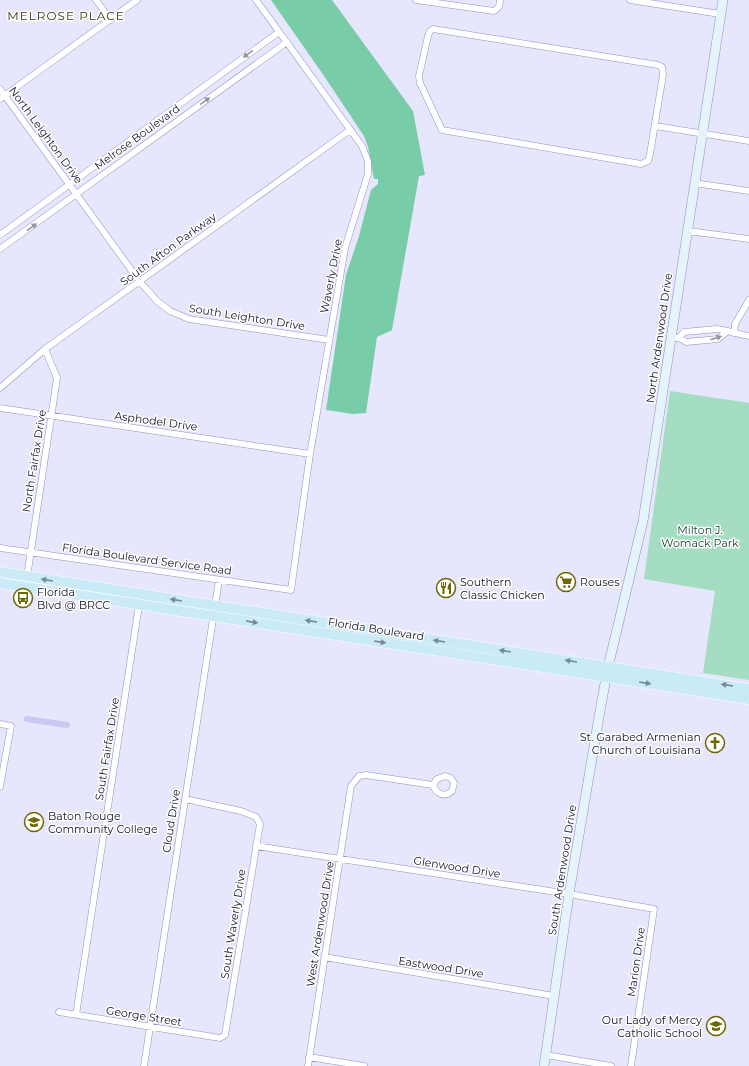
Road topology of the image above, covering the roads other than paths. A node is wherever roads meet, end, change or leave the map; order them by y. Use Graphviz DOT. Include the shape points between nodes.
graph roads {
  1 [pos="96,0"];
  2 [pos="137,0"];
  3 [pos="256,0"];
  4 [pos="416,0"];
  5 [pos="500,0"];
  6 [pos="630,0"];
  7 [pos="680,0"];
  8 [pos="723,0"];
  9 [pos="679,8"];
  10 [pos="720,14"];
  11 [pos="111,20"];
  12 [pos="279,32"];
  13 [pos="287,42"];
  14 [pos="0,89"];
  15 [pos="2,98"];
  16 [pos="655,126"];
  17 [pos="350,130"];
  18 [pos="703,134"];
  19 [pos="749,141"];
  20 [pos="694,183"];
  21 [pos="69,184"];
  22 [pos="749,191"];
  23 [pos="77,193"];
  24 [pos="687,232"];
  25 [pos="0,235"];
  26 [pos="749,239"];
  27 [pos="0,249"];
  28 [pos="140,282"];
  29 [pos="749,300"];
  30 [pos="731,332"];
  31 [pos="749,336"];
  32 [pos="675,338"];
  33 [pos="329,340"];
  34 [pos="45,349"];
  35 [pos="0,388"];
  36 [pos="0,408"];
  37 [pos="52,416"];
  38 [pos="310,454"];
  39 [pos="0,548"];
  40 [pos="30,552"];
  41 [pos="0,572"];
  42 [pos="27,577"];
  43 [pos="219,580"];
  44 [pos="0,583"];
  45 [pos="66,588"];
  46 [pos="291,590"];
  47 [pos="139,604"];
  48 [pos="215,606"];
  49 [pos="213,616"];
  50 [pos="478,647"];
  51 [pos="476,657"];
  52 [pos="607,672"];
  53 [pos="749,689"];
  54 [pos="749,699"];
  55 [pos="0,724"];
  56 [pos="433,785"];
  57 [pos="0,787"];
  58 [pos="185,800"];
  59 [pos="256,846"];
  60 [pos="341,859"];
  61 [pos="569,894"];
  62 [pos="654,909"];
  63 [pos="324,957"];
  64 [pos="554,996"];
  65 [pos="59,1012"];
  66 [pos="76,1015"];
  67 [pos="149,1026"];
  68 [pos="225,1035"];
  69 [pos="546,1055"];
  70 [pos="310,1057"];
  71 [pos="144,1066"];
  72 [pos="308,1066"];
  73 [pos="364,1066"];
  74 [pos="544,1066"];
  75 [pos="611,1066"];
  76 [pos="631,1066"];
  1 -- 11 [label="street"];
  2 -- 11 [label="street"];
  3 -- 12 [label="street, Waverly Drive"];
  4 -- 5 [label="street" via="494,11 499,7"];
  6 -- 9 [label="street"];
  7 -- 9 [label="street"];
  8 -- 10 [label="street, North Ardenwood Drive"];
  9 -- 10 [label="street"];
  10 -- 18 [label="street, North Ardenwood Drive"];
  11 -- 15 [label="street"];
  12 -- 13 [label="street, Waverly Drive"];
  12 -- 21 [label="street, Melrose Boulevard, one-way"];
  13 -- 17 [label="street, Waverly Drive"];
  23 -- 13 [label="street, Melrose Boulevard, one-way"];
  14 -- 15 [label="street, North Leighton Drive"];
  15 -- 21 [label="street, North Leighton Drive"];
  16 -- 16 [label="street" via="663,75 662,67 654,63 441,30 430,31 419,76 420,83 440,129 445,132 641,164 648,161"];
  16 -- 18 [label="street"];
  17 -- 28 [label="street, South Afton Parkway"];
  17 -- 33 [label="street, Waverly Drive" via="362,146 368,161 368,174 345,248"];
  18 -- 19 [label="street"];
  18 -- 20 [label="street, North Ardenwood Drive"];
  20 -- 22 [label="street"];
  20 -- 24 [label="street, North Ardenwood Drive"];
  21 -- 23 [label="street, North Leighton Drive"];
  21 -- 25 [label="street, Melrose Boulevard"];
  27 -- 23 [label="street, Melrose Boulevard, one-way"];
  23 -- 28 [label="street, South Leighton Drive"];
  24 -- 26 [label="street"];
  24 -- 32 [label="street, North Ardenwood Drive"];
  28 -- 33 [label="street, South Leighton Drive" via="165,308 189,319"];
  28 -- 34 [label="street, South Afton Parkway"];
  29 -- 30 [label="street"];
  30 -- 31 [label="street"];
  30 -- 32 [label="street" via="717,329 684,332"];
  32 -- 30 [label="street, one-way" via="686,342 718,339"];
  32 -- 52 [label="street, North Ardenwood Drive" via="643,521"];
  33 -- 38 [label="street, Waverly Drive"];
  34 -- 35 [label="street, South Afton Parkway"];
  34 -- 37 [label="street, North Fairfax Drive" via="57,378"];
  36 -- 37 [label="street, Asphodel Drive"];
  37 -- 38 [label="street, Asphodel Drive"];
  37 -- 40 [label="street, North Fairfax Drive"];
  38 -- 46 [label="street, Waverly Drive"];
  39 -- 40 [label="street, Florida Boulevard Service Road"];
  40 -- 42 [label="street, North Fairfax Drive"];
  40 -- 43 [label="street, Florida Boulevard Service Road"];
  41 -- 42 [label="main road, Florida Boulevard"];
  45 -- 42 [label="main road, Florida Boulevard, one-way"];
  43 -- 46 [label="street, Florida Boulevard Service Road"];
  43 -- 48 [label="street, Cloud Drive"];
  44 -- 45 [label="main road, Florida Boulevard"];
  45 -- 47 [label="main road, Florida Boulevard"];
  48 -- 45 [label="main road, Florida Boulevard, one-way"];
  47 -- 49 [label="main road, Florida Boulevard"];
  47 -- 66 [label="street, South Fairfax Drive"];
  48 -- 49 [label="street, Cloud Drive"];
  50 -- 48 [label="main road, Florida Boulevard, one-way"];
  49 -- 51 [label="main road, Florida Boulevard, one-way"];
  49 -- 58 [label="street, Cloud Drive"];
  50 -- 51 [label="main road"];
  52 -- 50 [label="main road, Florida Boulevard, one-way"];
  51 -- 52 [label="main road, Florida Boulevard"];
  53 -- 52 [label="main road, Florida Boulevard, one-way"];
  52 -- 54 [label="main road, Florida Boulevard, one-way"];
  52 -- 61 [label="street, South Ardenwood Drive"];
  55 -- 57 [label="street" via="11,726"];
  56 -- 60 [label="street, West Ardenwood Drive" via="359,776 351,786"];
  58 -- 59 [label="street, South Waverly Drive" via="241,811 256,817 260,824"];
  58 -- 67 [label="street, Cloud Drive"];
  59 -- 60 [label="street, Glenwood Drive"];
  59 -- 68 [label="street, South Waverly Drive"];
  60 -- 61 [label="street, Glenwood Drive"];
  60 -- 63 [label="street, West Ardenwood Drive"];
  61 -- 62 [label="street, Glenwood Drive"];
  61 -- 64 [label="street, South Ardenwood Drive"];
  62 -- 76 [label="street, Marion Drive"];
  63 -- 64 [label="street, Eastwood Drive"];
  63 -- 70 [label="street, West Ardenwood Drive"];
  64 -- 69 [label="street, South Ardenwood Drive"];
  65 -- 66 [label="street, George Street"];
  66 -- 67 [label="street, George Street"];
  67 -- 68 [label="street, George Street" via="220,1038"];
  67 -- 71 [label="street, Cloud Drive"];
  69 -- 74 [label="street, South Ardenwood Drive"];
  69 -- 75 [label="street"];
  70 -- 72 [label="street, West Ardenwood Drive"];
  70 -- 73 [label="street"];
}
